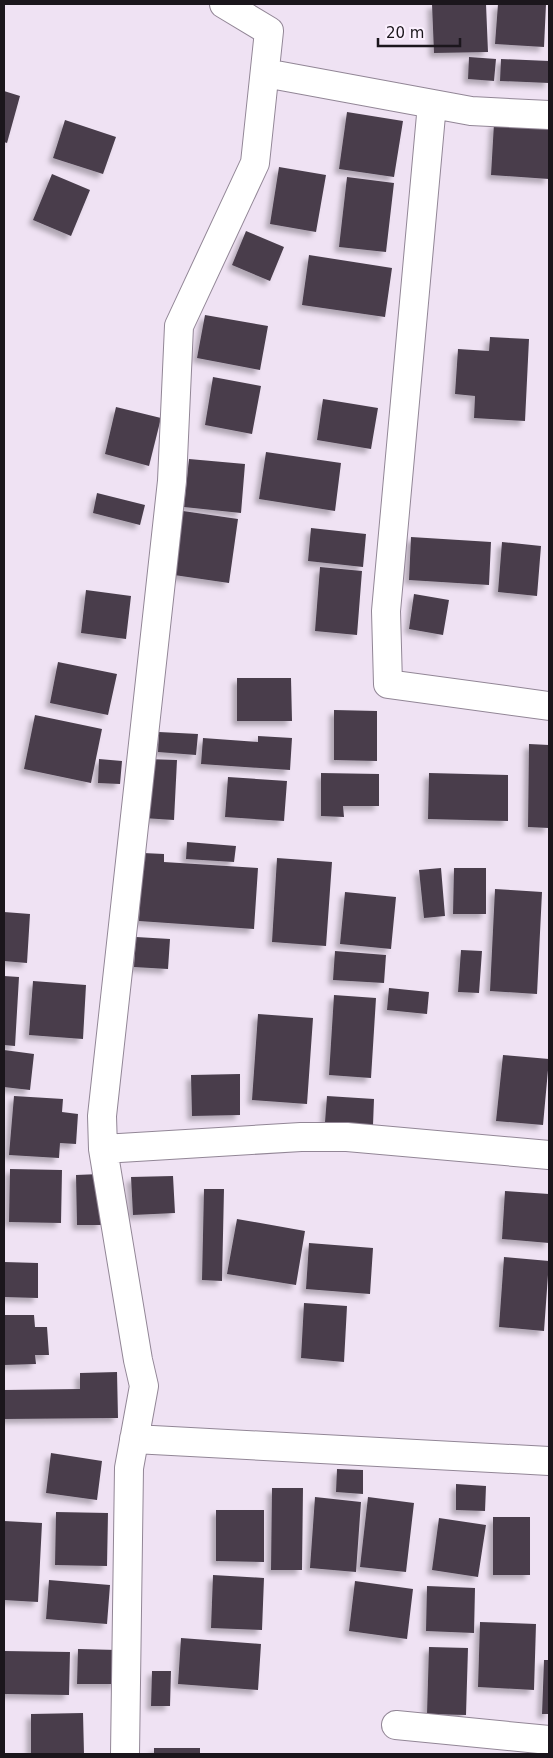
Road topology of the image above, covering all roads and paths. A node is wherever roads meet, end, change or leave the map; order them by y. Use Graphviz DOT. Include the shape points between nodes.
graph roads {
  1 [pos="224,4"];
  2 [pos="265,74"];
  3 [pos="432,104"];
  4 [pos="549,114"];
  5 [pos="549,706"];
  6 [pos="104,1149"];
  7 [pos="549,1155"];
  8 [pos="134,1439"];
  9 [pos="549,1461"];
  10 [pos="396,1725"];
  11 [pos="549,1740"];
  12 [pos="125,1754"];
  1 -- 2 [label="street" via="269,31"];
  2 -- 3 [label="street"];
  2 -- 6 [label="street" via="255,163 178,326 172,481 102,1116"];
  3 -- 4 [label="street" via="470,111"];
  3 -- 5 [label="street" via="386,611 388,684"];
  6 -- 7 [label="street" via="347,1137"];
  6 -- 8 [label="street" via="144,1386"];
  8 -- 9 [label="street"];
  8 -- 12 [label="street" via="129,1468"];
  10 -- 11 [label="street"];
}
